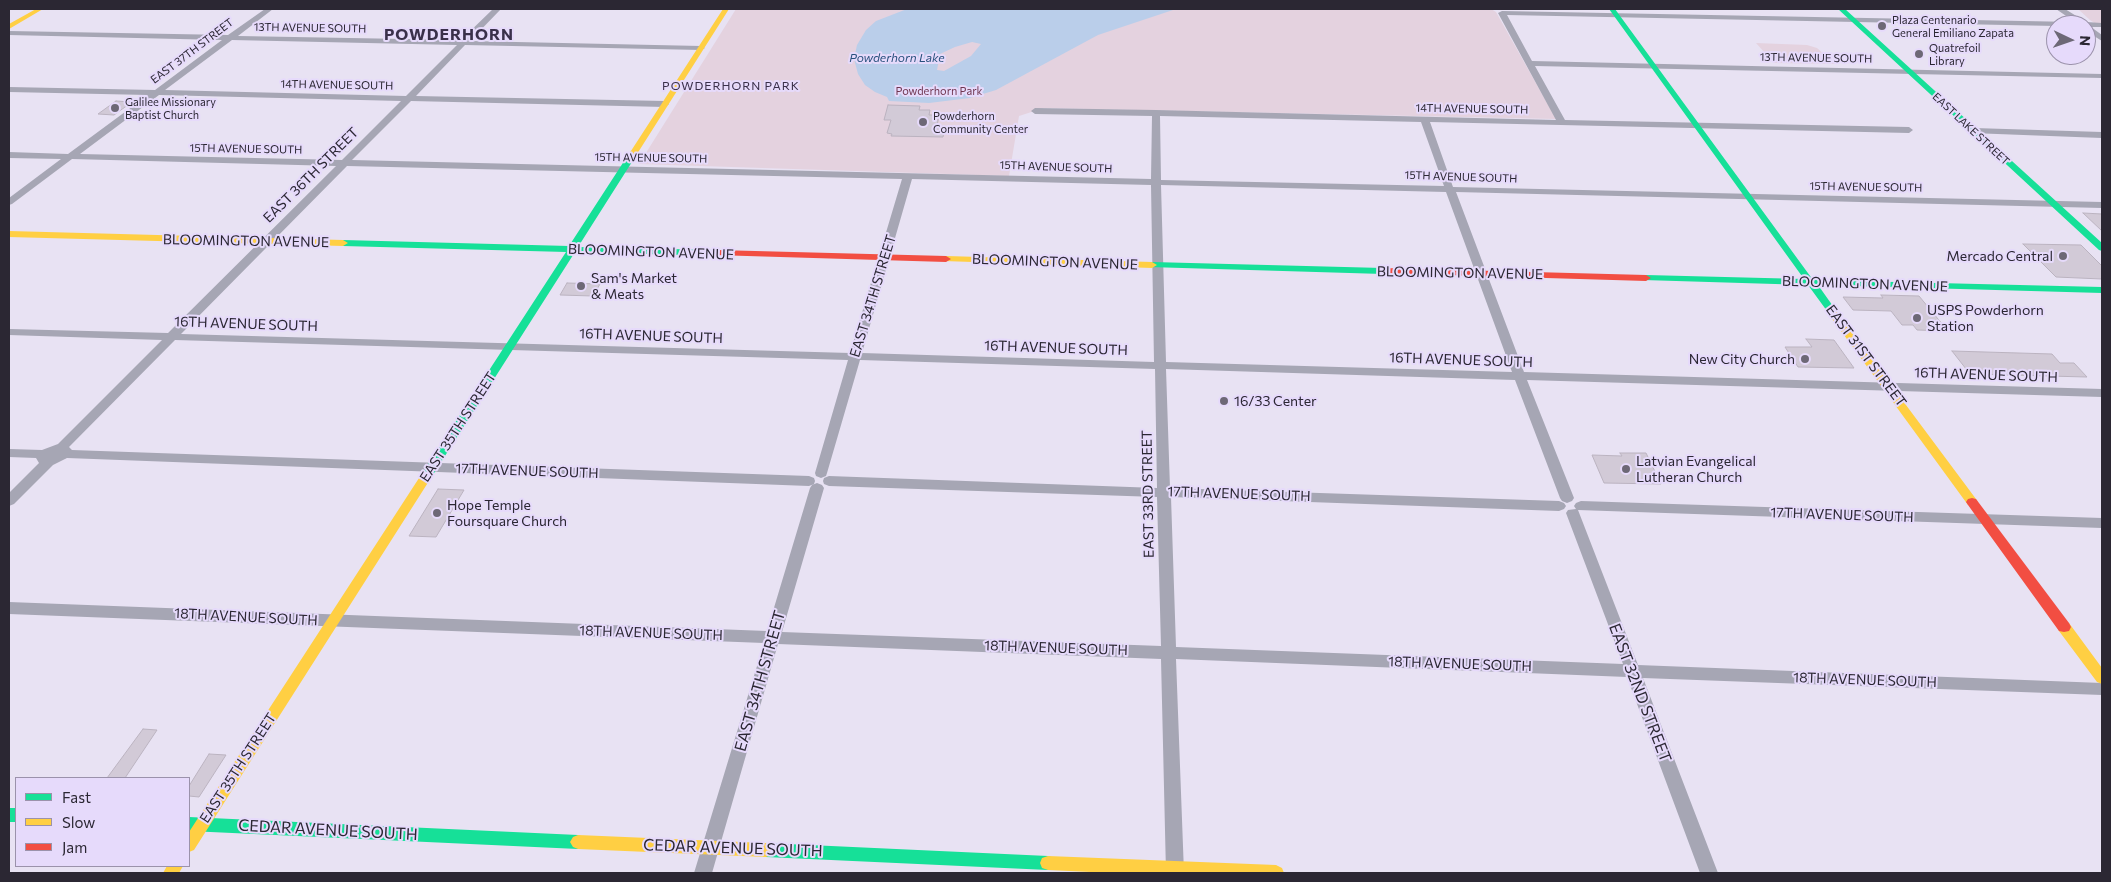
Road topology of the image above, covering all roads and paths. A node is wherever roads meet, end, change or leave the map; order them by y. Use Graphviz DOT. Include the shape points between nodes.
graph roads {
  1 [pos="40,9"];
  2 [pos="269,9"];
  3 [pos="497,9"];
  4 [pos="726,9"];
  5 [pos="1841,9"];
  6 [pos="1615,12"];
  7 [pos="1853,19"];
  8 [pos="2046,25"];
  9 [pos="9,27"];
  10 [pos="9,33"];
  11 [pos="229,38"];
  12 [pos="463,42"];
  13 [pos="701,48"];
  14 [pos="1529,63"];
  15 [pos="1654,66"];
  16 [pos="1909,71"];
  17 [pos="2102,76"];
  18 [pos="9,89"];
  19 [pos="155,93"];
  20 [pos="408,98"];
  21 [pos="665,104"];
  22 [pos="1035,111"];
  23 [pos="1156,114"];
  24 [pos="1424,119"];
  25 [pos="1562,122"];
  26 [pos="1698,125"];
  27 [pos="1909,130"];
  28 [pos="1974,132"];
  29 [pos="2102,135"];
  30 [pos="9,155"];
  31 [pos="69,157"];
  32 [pos="344,164"];
  33 [pos="623,170"];
  34 [pos="908,176"];
  35 [pos="1156,183"];
  36 [pos="1449,189"];
  37 [pos="1749,197"];
  38 [pos="9,202"];
  39 [pos="2053,204"];
  40 [pos="2102,205"];
  41 [pos="9,234"];
  42 [pos="265,242"];
  43 [pos="2102,248"];
  44 [pos="571,250"];
  45 [pos="883,258"];
  46 [pos="1158,265"];
  47 [pos="1480,273"];
  48 [pos="1811,282"];
  49 [pos="2102,290"];
  50 [pos="9,332"];
  51 [pos="172,336"];
  52 [pos="509,347"];
  53 [pos="854,357"];
  54 [pos="1161,366"];
  55 [pos="1520,377"];
  56 [pos="1890,387"];
  57 [pos="2102,393"];
  58 [pos="63,451"];
  59 [pos="9,452"];
  60 [pos="46,458"];
  61 [pos="432,468"];
  62 [pos="819,481"];
  63 [pos="1164,491"];
  64 [pos="9,502"];
  65 [pos="1570,506"];
  66 [pos="1987,520"];
  67 [pos="2102,523"];
  68 [pos="9,608"];
  69 [pos="334,621"];
  70 [pos="773,638"];
  71 [pos="1168,652"];
  72 [pos="1632,672"];
  73 [pos="2102,678"];
  74 [pos="2102,689"];
  75 [pos="190,824"];
  76 [pos="202,824"];
  77 [pos="190,843"];
  78 [pos="711,847"];
  79 [pos="1175,871"];
  80 [pos="703,873"];
  81 [pos="1276,873"];
  82 [pos="1709,873"];
  1 -- 9 [label="street"];
  2 -- 11 [label="street, EAST 37TH STREET"];
  3 -- 12 [label="street, EAST 36TH STREET"];
  4 -- 13 [label="street, EAST 35TH STREET"];
  5 -- 7 [label="street, EAST LAKE STREET"];
  6 -- 7 [label="street"];
  6 -- 14 [label="street" via="1502,13"];
  6 -- 15 [label="street, EAST 31ST STREET"];
  7 -- 8 [label="street"];
  7 -- 16 [label="street, EAST LAKE STREET"];
  10 -- 11 [label="street, 13TH AVENUE SOUTH"];
  11 -- 12 [label="street, 13TH AVENUE SOUTH"];
  11 -- 19 [label="street, EAST 37TH STREET"];
  12 -- 13 [label="street, 13TH AVENUE SOUTH"];
  12 -- 20 [label="street, EAST 36TH STREET"];
  13 -- 21 [label="street, EAST 35TH STREET"];
  14 -- 15 [label="street, 13TH AVENUE SOUTH"];
  14 -- 25 [label="street"];
  15 -- 16 [label="street, 13TH AVENUE SOUTH"];
  15 -- 26 [label="street, EAST 31ST STREET"];
  16 -- 17 [label="street, 13TH AVENUE SOUTH"];
  16 -- 28 [label="street, EAST LAKE STREET"];
  18 -- 19 [label="street, 14TH AVENUE SOUTH"];
  19 -- 20 [label="street, 14TH AVENUE SOUTH"];
  19 -- 31 [label="street, EAST 37TH STREET"];
  20 -- 21 [label="street, 14TH AVENUE SOUTH"];
  20 -- 32 [label="street, EAST 36TH STREET"];
  21 -- 33 [label="street, EAST 35TH STREET"];
  22 -- 23 [label="street, 14TH AVENUE SOUTH"];
  23 -- 24 [label="street, 14TH AVENUE SOUTH"];
  23 -- 35 [label="street, EAST 33RD STREET"];
  24 -- 25 [label="street, 14TH AVENUE SOUTH"];
  24 -- 36 [label="street, EAST 32ND STREET"];
  25 -- 26 [label="street, 14TH AVENUE SOUTH"];
  26 -- 27 [label="street, 14TH AVENUE SOUTH"];
  26 -- 37 [label="street, EAST 31ST STREET"];
  28 -- 29 [label="street"];
  28 -- 39 [label="street, EAST LAKE STREET"];
  30 -- 31 [label="street, 15TH AVENUE SOUTH"];
  31 -- 32 [label="street, 15TH AVENUE SOUTH"];
  31 -- 38 [label="street, EAST 37TH STREET"];
  32 -- 33 [label="street, 15TH AVENUE SOUTH"];
  32 -- 42 [label="street, EAST 36TH STREET"];
  33 -- 34 [label="street, 15TH AVENUE SOUTH"];
  33 -- 44 [label="street, EAST 35TH STREET"];
  34 -- 35 [label="street, 15TH AVENUE SOUTH"];
  34 -- 45 [label="street, EAST 34TH STREET"];
  35 -- 36 [label="street, 15TH AVENUE SOUTH"];
  35 -- 46 [label="street, EAST 33RD STREET"];
  36 -- 37 [label="street, 15TH AVENUE SOUTH"];
  36 -- 47 [label="street, EAST 32ND STREET"];
  37 -- 39 [label="street, 15TH AVENUE SOUTH"];
  37 -- 48 [label="street, EAST 31ST STREET"];
  39 -- 40 [label="street, 15TH AVENUE SOUTH"];
  39 -- 43 [label="street, EAST LAKE STREET"];
  41 -- 42 [label="street, BLOOMINGTON AVENUE"];
  42 -- 44 [label="street, BLOOMINGTON AVENUE"];
  42 -- 51 [label="street, EAST 36TH STREET"];
  44 -- 45 [label="street, BLOOMINGTON AVENUE"];
  44 -- 52 [label="street, EAST 35TH STREET"];
  45 -- 46 [label="street, BLOOMINGTON AVENUE"];
  45 -- 53 [label="street, EAST 34TH STREET"];
  46 -- 47 [label="street, BLOOMINGTON AVENUE"];
  46 -- 54 [label="street, EAST 33RD STREET"];
  47 -- 48 [label="street, BLOOMINGTON AVENUE"];
  47 -- 55 [label="street, EAST 32ND STREET"];
  48 -- 49 [label="street, BLOOMINGTON AVENUE"];
  48 -- 56 [label="street, EAST 31ST STREET"];
  50 -- 51 [label="street, 16TH AVENUE SOUTH"];
  51 -- 52 [label="street, 16TH AVENUE SOUTH"];
  51 -- 58 [label="street, EAST 36TH STREET"];
  52 -- 53 [label="street, 16TH AVENUE SOUTH"];
  52 -- 61 [label="street, EAST 35TH STREET"];
  53 -- 54 [label="street, 16TH AVENUE SOUTH"];
  53 -- 62 [label="street, EAST 34TH STREET"];
  54 -- 55 [label="street, 16TH AVENUE SOUTH"];
  54 -- 63 [label="street, EAST 33RD STREET"];
  55 -- 56 [label="street, 16TH AVENUE SOUTH"];
  55 -- 65 [label="street, EAST 32ND STREET"];
  56 -- 57 [label="street, 16TH AVENUE SOUTH"];
  56 -- 66 [label="street, EAST 31ST STREET"];
  58 -- 60 [label="street" via="50,450"];
  58 -- 61 [label="street, 17TH AVENUE SOUTH"];
  59 -- 60 [label="street"];
  60 -- 64 [label="street"];
  61 -- 62 [label="street, 17TH AVENUE SOUTH"];
  61 -- 69 [label="street, EAST 35TH STREET"];
  62 -- 63 [label="street, 17TH AVENUE SOUTH"];
  62 -- 70 [label="street, EAST 34TH STREET"];
  63 -- 65 [label="street, 17TH AVENUE SOUTH"];
  63 -- 71 [label="street, EAST 33RD STREET"];
  65 -- 66 [label="street, 17TH AVENUE SOUTH"];
  65 -- 72 [label="street, EAST 32ND STREET"];
  66 -- 67 [label="street, 17TH AVENUE SOUTH"];
  66 -- 73 [label="street, EAST 31ST STREET"];
  68 -- 69 [label="street, 18TH AVENUE SOUTH"];
  69 -- 70 [label="street, 18TH AVENUE SOUTH"];
  69 -- 76 [label="street, EAST 35TH STREET"];
  70 -- 71 [label="street, 18TH AVENUE SOUTH"];
  70 -- 78 [label="street, EAST 34TH STREET"];
  71 -- 72 [label="street, 18TH AVENUE SOUTH"];
  71 -- 79 [label="street, EAST 33RD STREET"];
  72 -- 74 [label="street, 18TH AVENUE SOUTH"];
  72 -- 82 [label="street, EAST 32ND STREET"];
  75 -- 76 [label="street, CEDAR AVENUE SOUTH"];
  76 -- 77 [label="street, EAST 35TH STREET"];
  76 -- 78 [label="street, CEDAR AVENUE SOUTH"];
  78 -- 79 [label="street, CEDAR AVENUE SOUTH"];
  78 -- 80 [label="street, EAST 34TH STREET"];
  79 -- 81 [label="street, CEDAR AVENUE SOUTH"];
}
